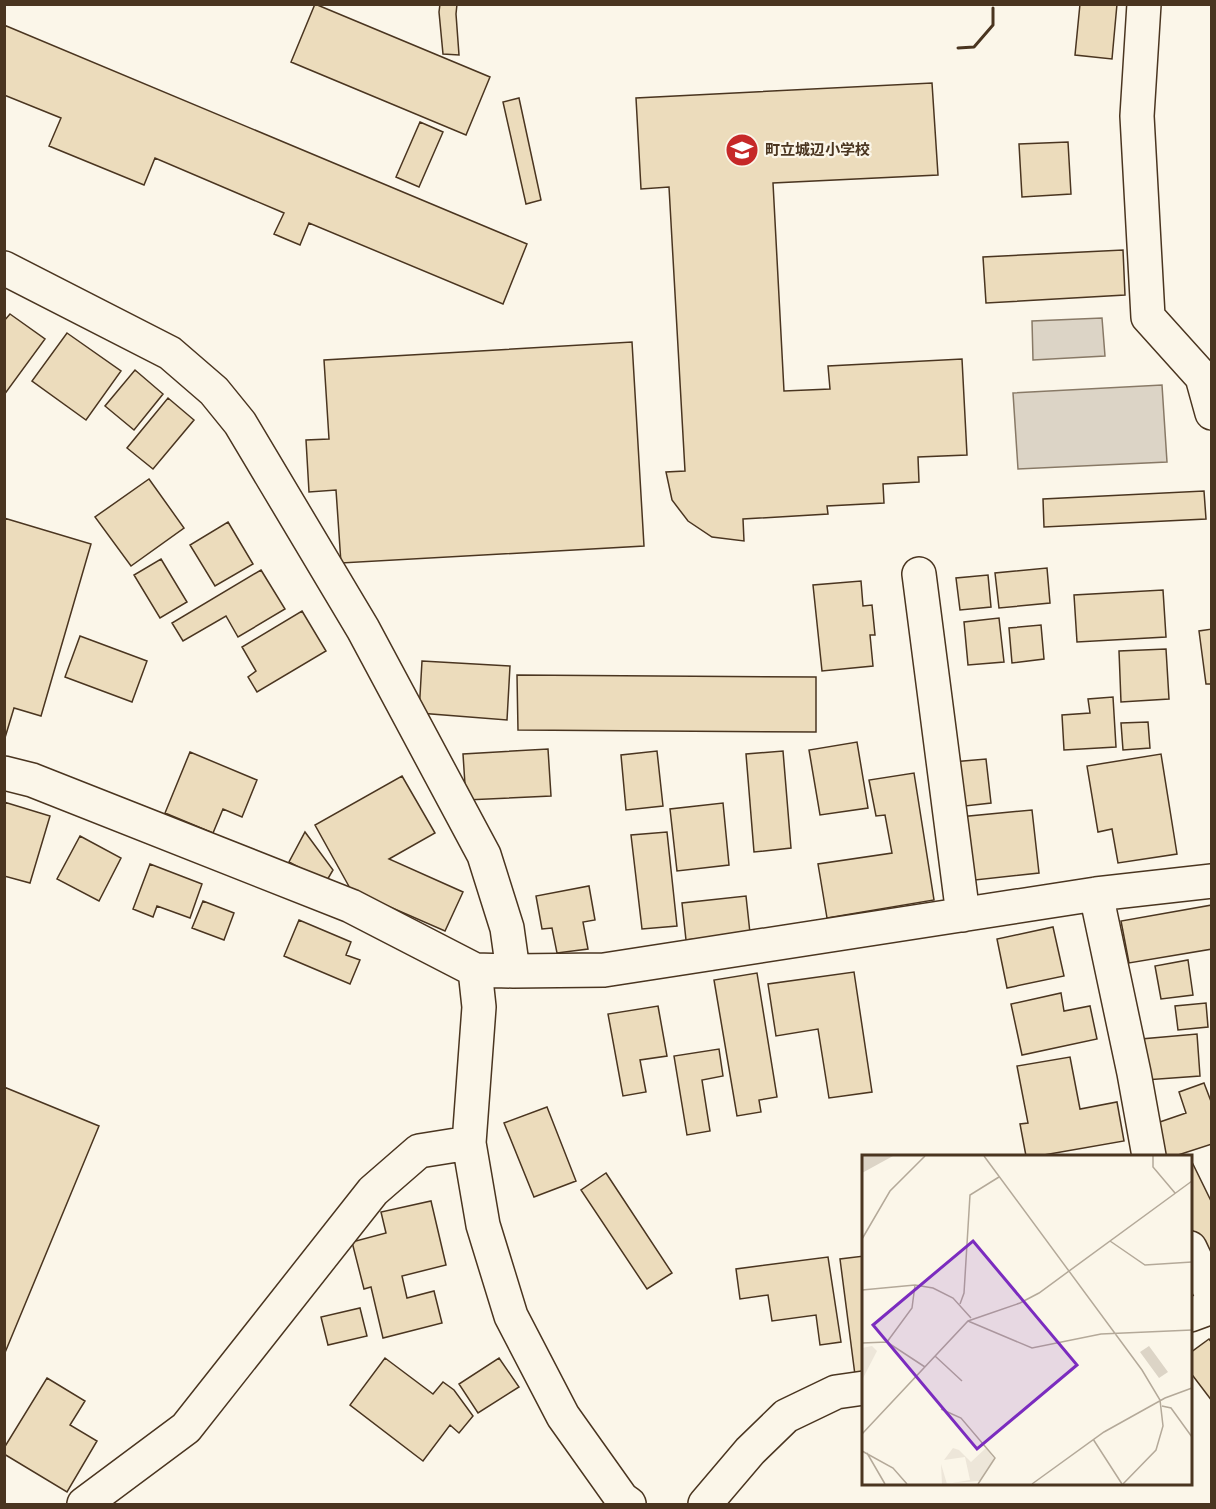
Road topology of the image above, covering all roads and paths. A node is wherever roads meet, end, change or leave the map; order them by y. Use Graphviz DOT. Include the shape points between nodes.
graph roads {
  1 [pos="1144,4"];
  2 [pos="4,268"];
  3 [pos="1212,413"];
  4 [pos="920,574"];
  5 [pos="4,773"];
  6 [pos="1212,881"];
  7 [pos="1096,894"];
  8 [pos="963,915"];
  9 [pos="475,969"];
  10 [pos="513,971"];
  11 [pos="469,1143"];
  12 [pos="1149,1155"];
  13 [pos="1192,1250"];
  14 [pos="1212,1295"];
  15 [pos="1212,1307"];
  16 [pos="1192,1315"];
  17 [pos="862,1388"];
  18 [pos="84,1504"];
  19 [pos="629,1504"];
  20 [pos="705,1504"];
  1 -- 3 [label="street" via="1137,116 1148,317 1202,377"];
  2 -- 10 [label="street" via="170,353 214,391 240,423 363,629 484,855 507,928"];
  4 -- 8 [label="street"];
  5 -- 9 [label="street" via="32,780 351,906"];
  6 -- 7 [label="street"];
  7 -- 8 [label="street"];
  7 -- 12 [label="street"];
  8 -- 10 [label="street" via="604,970"];
  9 -- 10 [label="street"];
  9 -- 11 [label="street" via="479,1007"];
  11 -- 18 [label="street" via="419,1151 373,1191 186,1428"];
  11 -- 19 [label="street" via="483,1226 511,1316 563,1416"];
  13 -- 14 [label="street"];
  15 -- 16 [label="street"];
  17 -- 20 [label="street" via="836,1392 786,1416"];
}
